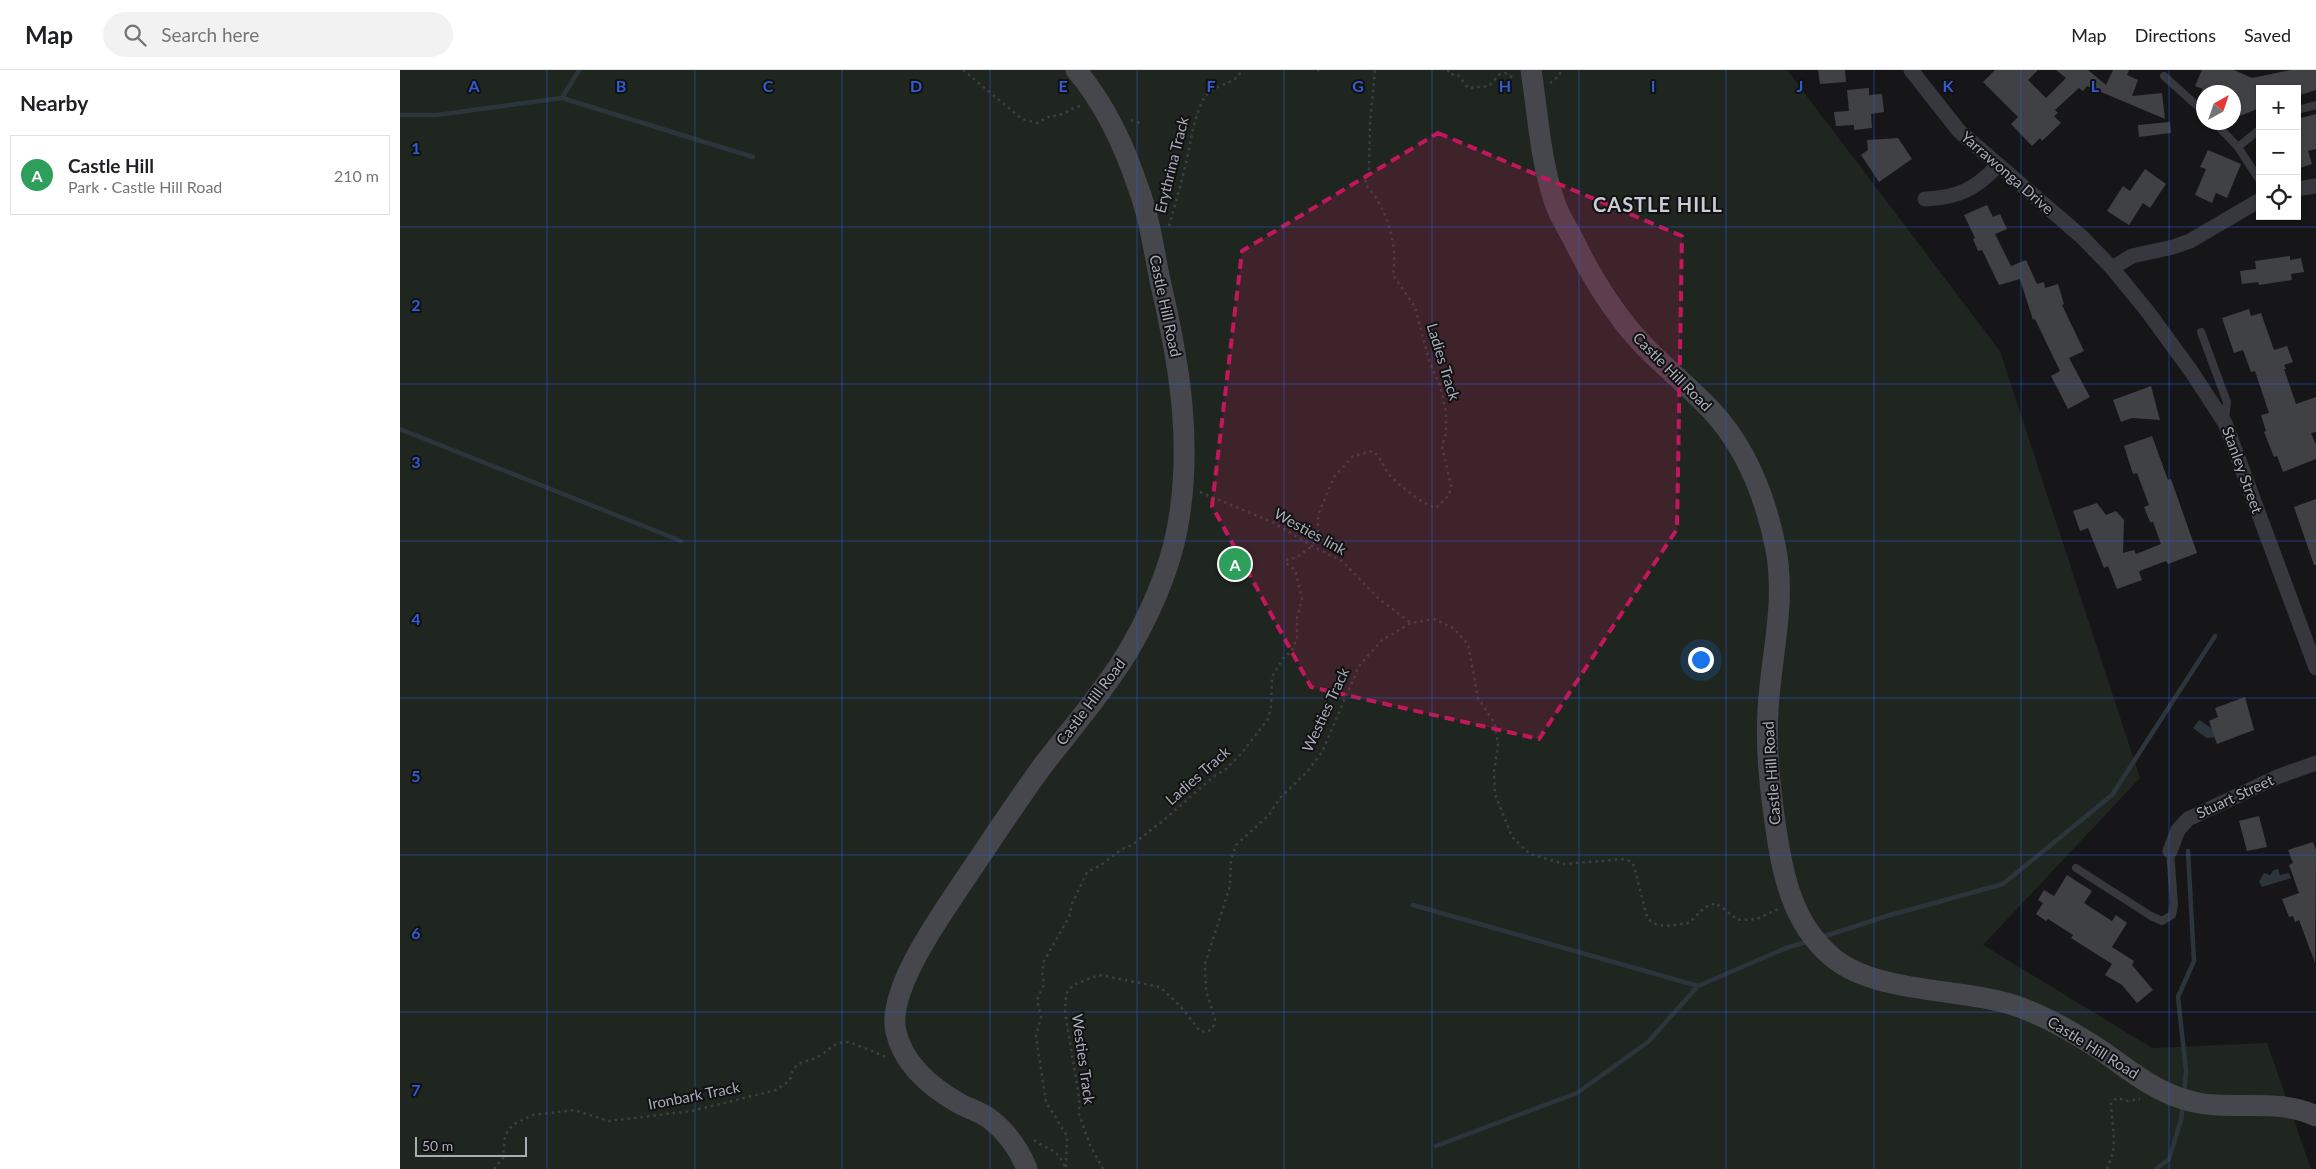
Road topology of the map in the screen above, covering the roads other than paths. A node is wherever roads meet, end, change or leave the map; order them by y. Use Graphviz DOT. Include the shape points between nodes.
graph roads {
  1 [pos="1076,70"];
  2 [pos="1910,70"];
  3 [pos="2164,76"];
  4 [pos="1532,77"];
  5 [pos="2316,104"];
  6 [pos="2196,105"];
  7 [pos="2301,109"];
  8 [pos="2222,130"];
  9 [pos="2259,130"];
  10 [pos="2238,147"];
  11 [pos="1997,166"];
  12 [pos="2256,175"];
  13 [pos="2316,186"];
  14 [pos="2301,189"];
  15 [pos="1925,199"];
  16 [pos="2256,202"];
  17 [pos="2112,268"];
  18 [pos="2201,332"];
  19 [pos="2225,423"];
  20 [pos="2316,668"];
  21 [pos="2316,763"];
  22 [pos="2170,851"];
  23 [pos="2076,868"];
  24 [pos="2316,1116"];
  25 [pos="1027,1169"];
  1 -- 25 [label="main road, Castle Hill Road" via="1108,116 1139,188 1174,342 1184,403 1185,450 1177,531 1161,581 1125,656 1102,692 1026,789 935,925 907,973 899,997 895,1030 910,1064 938,1090 987,1117 1008,1134"];
  2 -- 11 [label="street, Yarrawonga Drive" via="1959,130"];
  3 -- 6 [label="lane"];
  4 -- 24 [label="main road, Castle Hill Road" via="1541,147 1555,205 1586,266 1625,325 1727,429 1745,456 1762,498 1780,572 1779,615 1768,709 1768,757 1782,871 1793,903 1809,932 1835,960 1877,979 2023,1008 2068,1030 2158,1088 2190,1101 2266,1106"];
  5 -- 7 [label="lane"];
  8 -- 10 [label="lane"];
  9 -- 10 [label="lane"];
  10 -- 12 [label="lane"];
  11 -- 15 [label="street" via="1964,192 1945,198"];
  11 -- 17 [label="street, Yarrawonga Drive" via="2082,237"];
  13 -- 14 [label="street"];
  16 -- 17 [label="street" via="2190,240 2132,256"];
  17 -- 19 [label="street, Stanley Street" via="2148,312"];
  18 -- 19 [label="lane" via="2228,402"];
  19 -- 20 [label="street, Stanley Street"];
  21 -- 22 [label="street, Stuart Street" via="2188,819 2178,830"];
  22 -- 23 [label="lane" via="2174,910 2162,921"];
}
